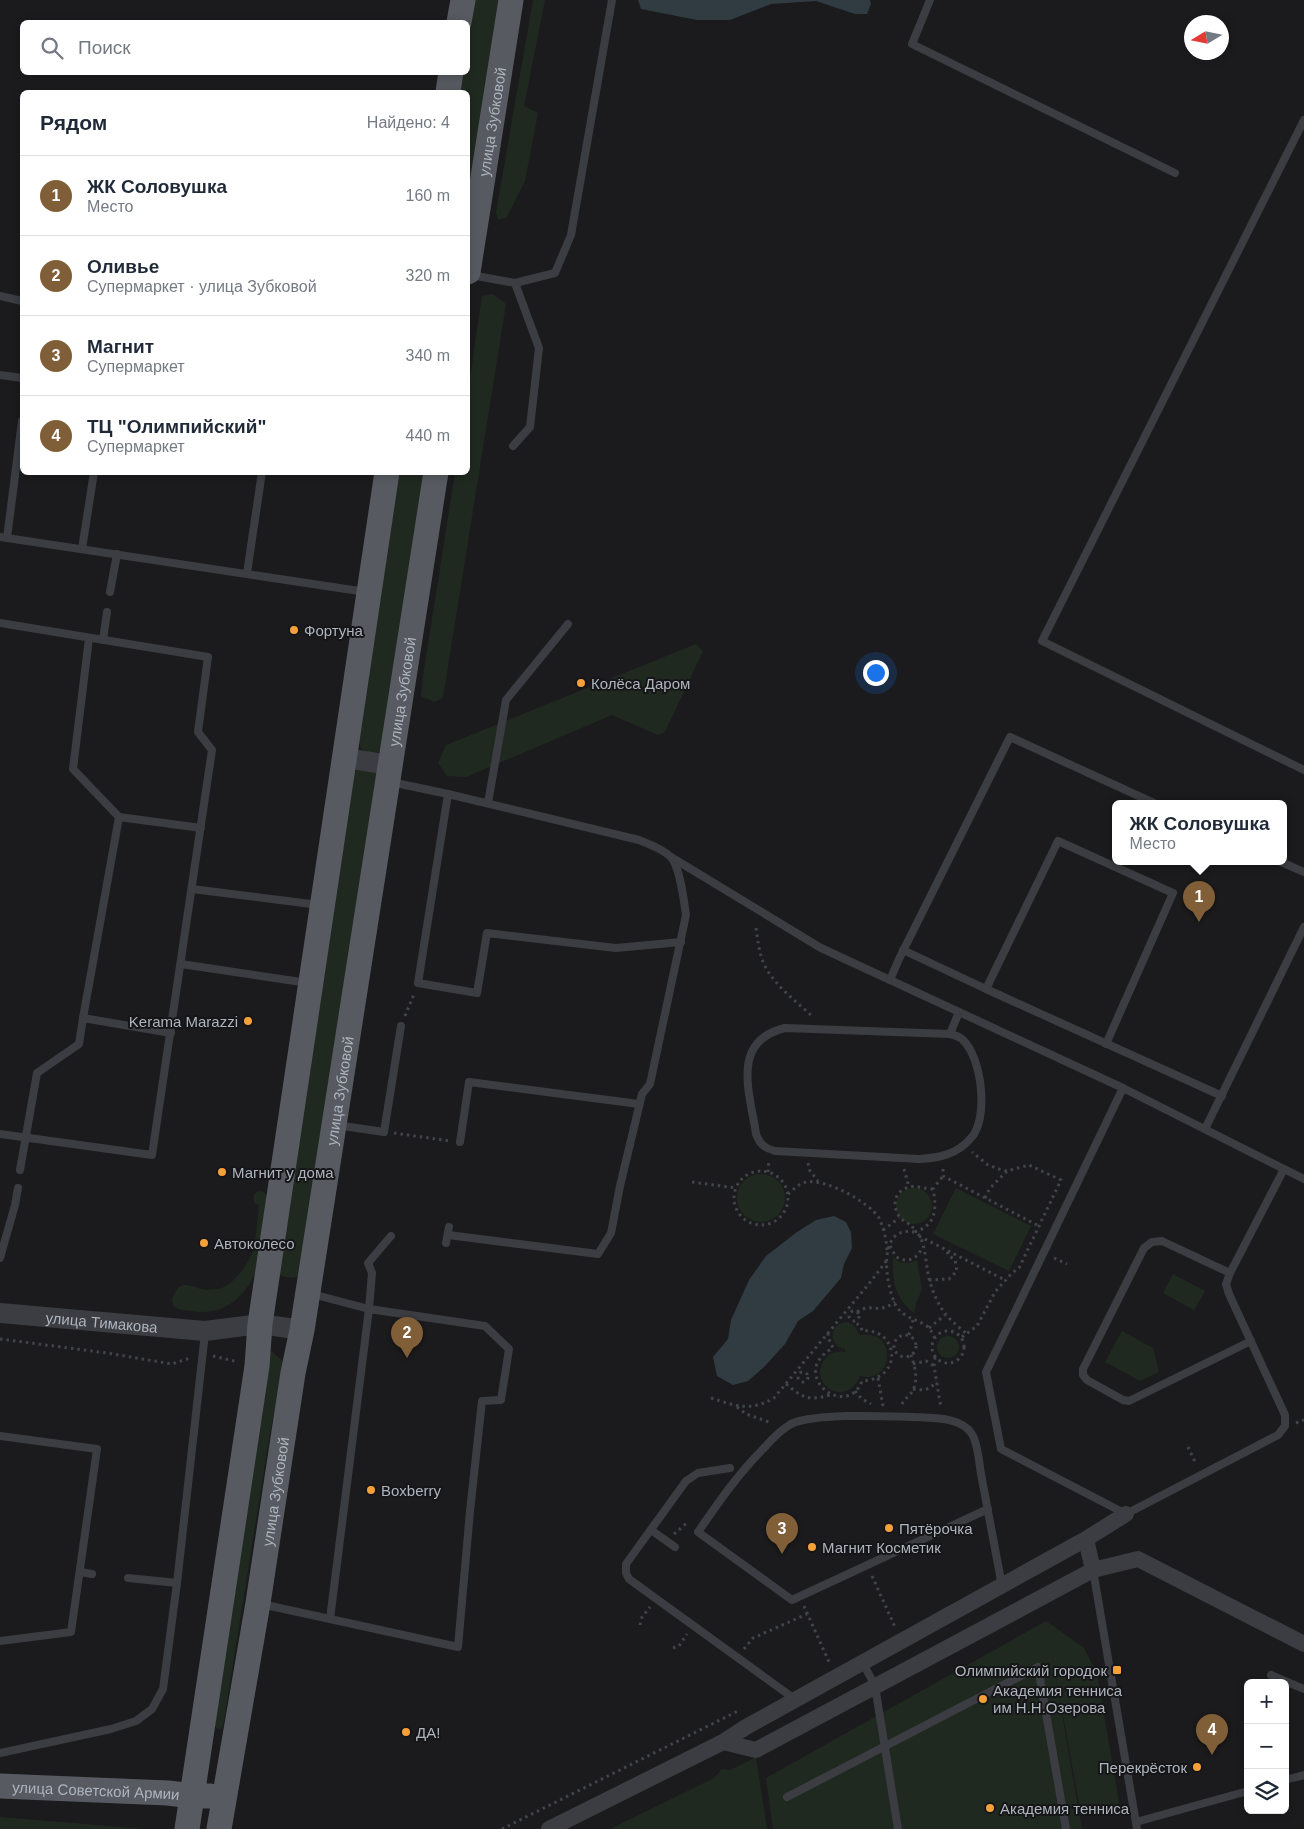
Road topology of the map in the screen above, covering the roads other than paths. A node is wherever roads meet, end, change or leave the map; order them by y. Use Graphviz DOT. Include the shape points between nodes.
graph roads {
  1 [pos="463,0"];
  2 [pos="511,0"];
  3 [pos="612,0"];
  4 [pos="930,0"];
  5 [pos="459,20"];
  6 [pos="451,75"];
  7 [pos="448,90"];
  8 [pos="1304,120"];
  9 [pos="1175,173"];
  10 [pos="470,260"];
  11 [pos="470,273"];
  12 [pos="515,283"];
  13 [pos="0,296"];
  14 [pos="20,301"];
  15 [pos="0,375"];
  16 [pos="20,378"];
  17 [pos="20,434"];
  18 [pos="513,446"];
  19 [pos="94,475"];
  20 [pos="262,475"];
  21 [pos="387,475"];
  22 [pos="436,475"];
  23 [pos="4,538"];
  24 [pos="82,549"];
  25 [pos="117,554"];
  26 [pos="246,573"];
  27 [pos="110,592"];
  28 [pos="368,592"];
  29 [pos="107,612"];
  30 [pos="0,623"];
  31 [pos="568,624"];
  32 [pos="89,638"];
  33 [pos="103,640"];
  34 [pos="344,758"];
  35 [pos="1304,770"];
  36 [pos="390,773"];
  37 [pos="448,794"];
  38 [pos="1148,800"];
  39 [pos="488,803"];
  40 [pos="119,817"];
  41 [pos="201,828"];
  42 [pos="671,857"];
  43 [pos="1287,865"];
  44 [pos="1304,872"];
  45 [pos="192,889"];
  46 [pos="322,905"];
  47 [pos="1304,927"];
  48 [pos="681,942"];
  49 [pos="903,950"];
  50 [pos="181,964"];
  51 [pos="890,980"];
  52 [pos="311,984"];
  53 [pos="986,989"];
  54 [pos="959,1012"];
  55 [pos="83,1018"];
  56 [pos="401,1026"];
  57 [pos="171,1034"];
  58 [pos="950,1034"];
  59 [pos="1106,1044"];
  60 [pos="1123,1088"];
  61 [pos="1222,1096"];
  62 [pos="639,1104"];
  63 [pos="334,1125"];
  64 [pos="1205,1129"];
  65 [pos="0,1134"];
  66 [pos="25,1138"];
  67 [pos="460,1142"];
  68 [pos="1284,1168"];
  69 [pos="20,1170"];
  70 [pos="1304,1179"];
  71 [pos="18,1188"];
  72 [pos="448,1235"];
  73 [pos="391,1236"];
  74 [pos="0,1258"];
  75 [pos="1230,1273"];
  76 [pos="308,1293"];
  77 [pos="369,1309"];
  78 [pos="0,1313"];
  79 [pos="260,1324"];
  80 [pos="302,1330"];
  81 [pos="205,1331"];
  82 [pos="1250,1342"];
  83 [pos="0,1436"];
  84 [pos="730,1468"];
  85 [pos="988,1509"];
  86 [pos="1126,1514"];
  87 [pos="651,1530"];
  88 [pos="1086,1539"];
  89 [pos="675,1547"];
  90 [pos="1093,1570"];
  91 [pos="80,1572"];
  92 [pos="92,1574"];
  93 [pos="128,1578"];
  94 [pos="177,1583"];
  95 [pos="1002,1586"];
  96 [pos="258,1603"];
  97 [pos="330,1619"];
  98 [pos="0,1641"];
  99 [pos="1304,1644"];
  100 [pos="863,1663"];
  101 [pos="1271,1676"];
  102 [pos="875,1686"];
  103 [pos="1304,1689"];
  104 [pos="796,1700"];
  105 [pos="723,1742"];
  106 [pos="885,1745"];
  107 [pos="0,1753"];
  108 [pos="1304,1775"];
  109 [pos="1289,1779"];
  110 [pos="0,1786"];
  111 [pos="1244,1791"];
  112 [pos="193,1796"];
  113 [pos="224,1796"];
  114 [pos="787,1797"];
  115 [pos="1136,1825"];
  116 [pos="188,1829"];
  117 [pos="219,1829"];
  118 [pos="549,1829"];
  119 [pos="898,1829"];
  120 [pos="1066,1829"];
  1 -- 5 [label="main road"];
  2 -- 10 [label="main road, улица Зубковой"];
  3 -- 12 [label="lane" via="572,235 555,273"];
  4 -- 9 [label="lane" via="912,44"];
  6 -- 7 [label="main road"];
  8 -- 35 [label="lane" via="1042,641"];
  11 -- 12 [label="lane"];
  12 -- 18 [label="lane" via="539,348 530,427"];
  13 -- 14 [label="lane"];
  15 -- 16 [label="lane"];
  17 -- 23 [label="lane"];
  19 -- 24 [label="lane"];
  20 -- 26 [label="lane"];
  21 -- 28 [label="main road"];
  22 -- 36 [label="main road, улица Зубковой"];
  23 -- 24 [label="lane"];
  24 -- 25 [label="lane"];
  25 -- 26 [label="lane"];
  25 -- 27 [label="lane"];
  26 -- 28 [label="lane"];
  28 -- 34 [label="main road"];
  29 -- 33 [label="lane"];
  30 -- 32 [label="lane"];
  31 -- 39 [label="lane" via="506,700"];
  32 -- 33 [label="lane"];
  32 -- 40 [label="lane" via="73,769"];
  33 -- 41 [label="lane" via="208,657 198,732 212,750"];
  34 -- 36 [label="street"];
  34 -- 46 [label="main road"];
  36 -- 37 [label="lane"];
  36 -- 63 [label="main road, улица Зубковой"];
  37 -- 39 [label="lane"];
  37 -- 48 [label="lane" via="418,983 478,993 487,933 616,948"];
  38 -- 49 [label="lane" via="1010,736"];
  39 -- 42 [label="lane" via="639,840"];
  40 -- 41 [label="lane"];
  40 -- 55 [label="lane"];
  41 -- 45 [label="lane"];
  42 -- 48 [label="lane" via="682,887 686,915"];
  42 -- 51 [label="lane" via="821,948"];
  43 -- 44 [label="lane"];
  45 -- 46 [label="lane"];
  45 -- 50 [label="lane"];
  46 -- 52 [label="main road"];
  47 -- 61 [label="lane"];
  48 -- 62 [label="lane" via="650,1084"];
  49 -- 51 [label="lane"];
  49 -- 53 [label="lane"];
  50 -- 52 [label="lane"];
  50 -- 57 [label="lane"];
  51 -- 54 [label="lane"];
  52 -- 79 [label="main road"];
  53 -- 59 [label="lane"];
  53 -- 59 [label="lane" via="1058,841 1173,893"];
  54 -- 58 [label="lane"];
  54 -- 60 [label="lane"];
  55 -- 57 [label="lane"];
  55 -- 66 [label="lane" via="78,1044 37,1073"];
  56 -- 63 [label="lane" via="384,1132"];
  57 -- 66 [label="lane" via="152,1155"];
  58 -- 58 [label="lane" via="962,1039 973,1053 982,1100 980,1122 973,1137 950,1154 934,1158 902,1158 775,1151 759,1143 746,1070 748,1058 756,1045 774,1031 785,1028"];
  59 -- 61 [label="lane"];
  60 -- 64 [label="lane"];
  60 -- 86 [label="lane" via="986,1372 1001,1449"];
  61 -- 64 [label="lane"];
  62 -- 67 [label="lane" via="469,1082"];
  62 -- 72 [label="lane" via="611,1233 598,1254"];
  63 -- 76 [label="main road, улица Зубковой"];
  64 -- 68 [label="lane"];
  65 -- 66 [label="lane"];
  66 -- 69 [label="lane"];
  68 -- 70 [label="lane"];
  68 -- 75 [label="lane"];
  71 -- 74 [label="lane"];
  73 -- 77 [label="lane" via="368,1263 372,1273"];
  75 -- 82 [label="lane" via="1226,1284"];
  75 -- 82 [label="lane" via="1162,1241 1152,1242 1144,1248 1083,1369 1084,1375 1087,1380 1129,1401"];
  76 -- 77 [label="lane"];
  76 -- 80 [label="main road, улица Зубковой"];
  77 -- 97 [label="lane"];
  77 -- 97 [label="lane" via="484,1326 509,1349 501,1400 482,1401 458,1647"];
  78 -- 81 [label="street, улица Тимакова"];
  79 -- 80 [label="street, улица Тимакова"];
  79 -- 81 [label="street, улица Тимакова"];
  79 -- 112 [label="main road" via="257,1366"];
  80 -- 96 [label="main road, улица Зубковой"];
  81 -- 94 [label="lane"];
  82 -- 86 [label="lane" via="1285,1415 1286,1426 1278,1435"];
  83 -- 91 [label="lane" via="97,1449"];
  84 -- 87 [label="lane" via="698,1473 686,1480"];
  85 -- 85 [label="lane" via="792,1600 698,1532 750,1462 778,1433 791,1424 809,1420 886,1416 943,1420 964,1426 972,1434"];
  85 -- 95 [label="lane"];
  86 -- 88 [label="street"];
  87 -- 89 [label="lane"];
  87 -- 104 [label="lane" via="626,1564 629,1579"];
  88 -- 90 [label="street"];
  88 -- 95 [label="street"];
  90 -- 99 [label="street" via="1138,1559"];
  90 -- 102 [label="street"];
  90 -- 115 [label="lane"];
  91 -- 92 [label="lane"];
  91 -- 98 [label="lane" via="71,1632"];
  93 -- 94 [label="lane"];
  94 -- 107 [label="lane" via="162,1689 152,1708 136,1721 111,1729"];
  95 -- 100 [label="street"];
  96 -- 97 [label="lane"];
  96 -- 113 [label="main road, улица Зубковой"];
  100 -- 102 [label="lane"];
  100 -- 104 [label="street"];
  101 -- 103 [label="lane"];
  102 -- 105 [label="street" via="756,1750"];
  102 -- 106 [label="lane"];
  104 -- 105 [label="street"];
  105 -- 118 [label="street"];
  106 -- 114 [label="lane"];
  106 -- 119 [label="lane"];
  106 -- 120 [label="lane" via="1038,1666"];
  108 -- 109 [label="lane"];
  110 -- 112 [label="main road, улица Советской Армии"];
  111 -- 115 [label="lane"];
  112 -- 113 [label="main road, улица Советской Армии"];
  112 -- 116 [label="main road"];
  113 -- 117 [label="main road, улица Зубковой"];
}
